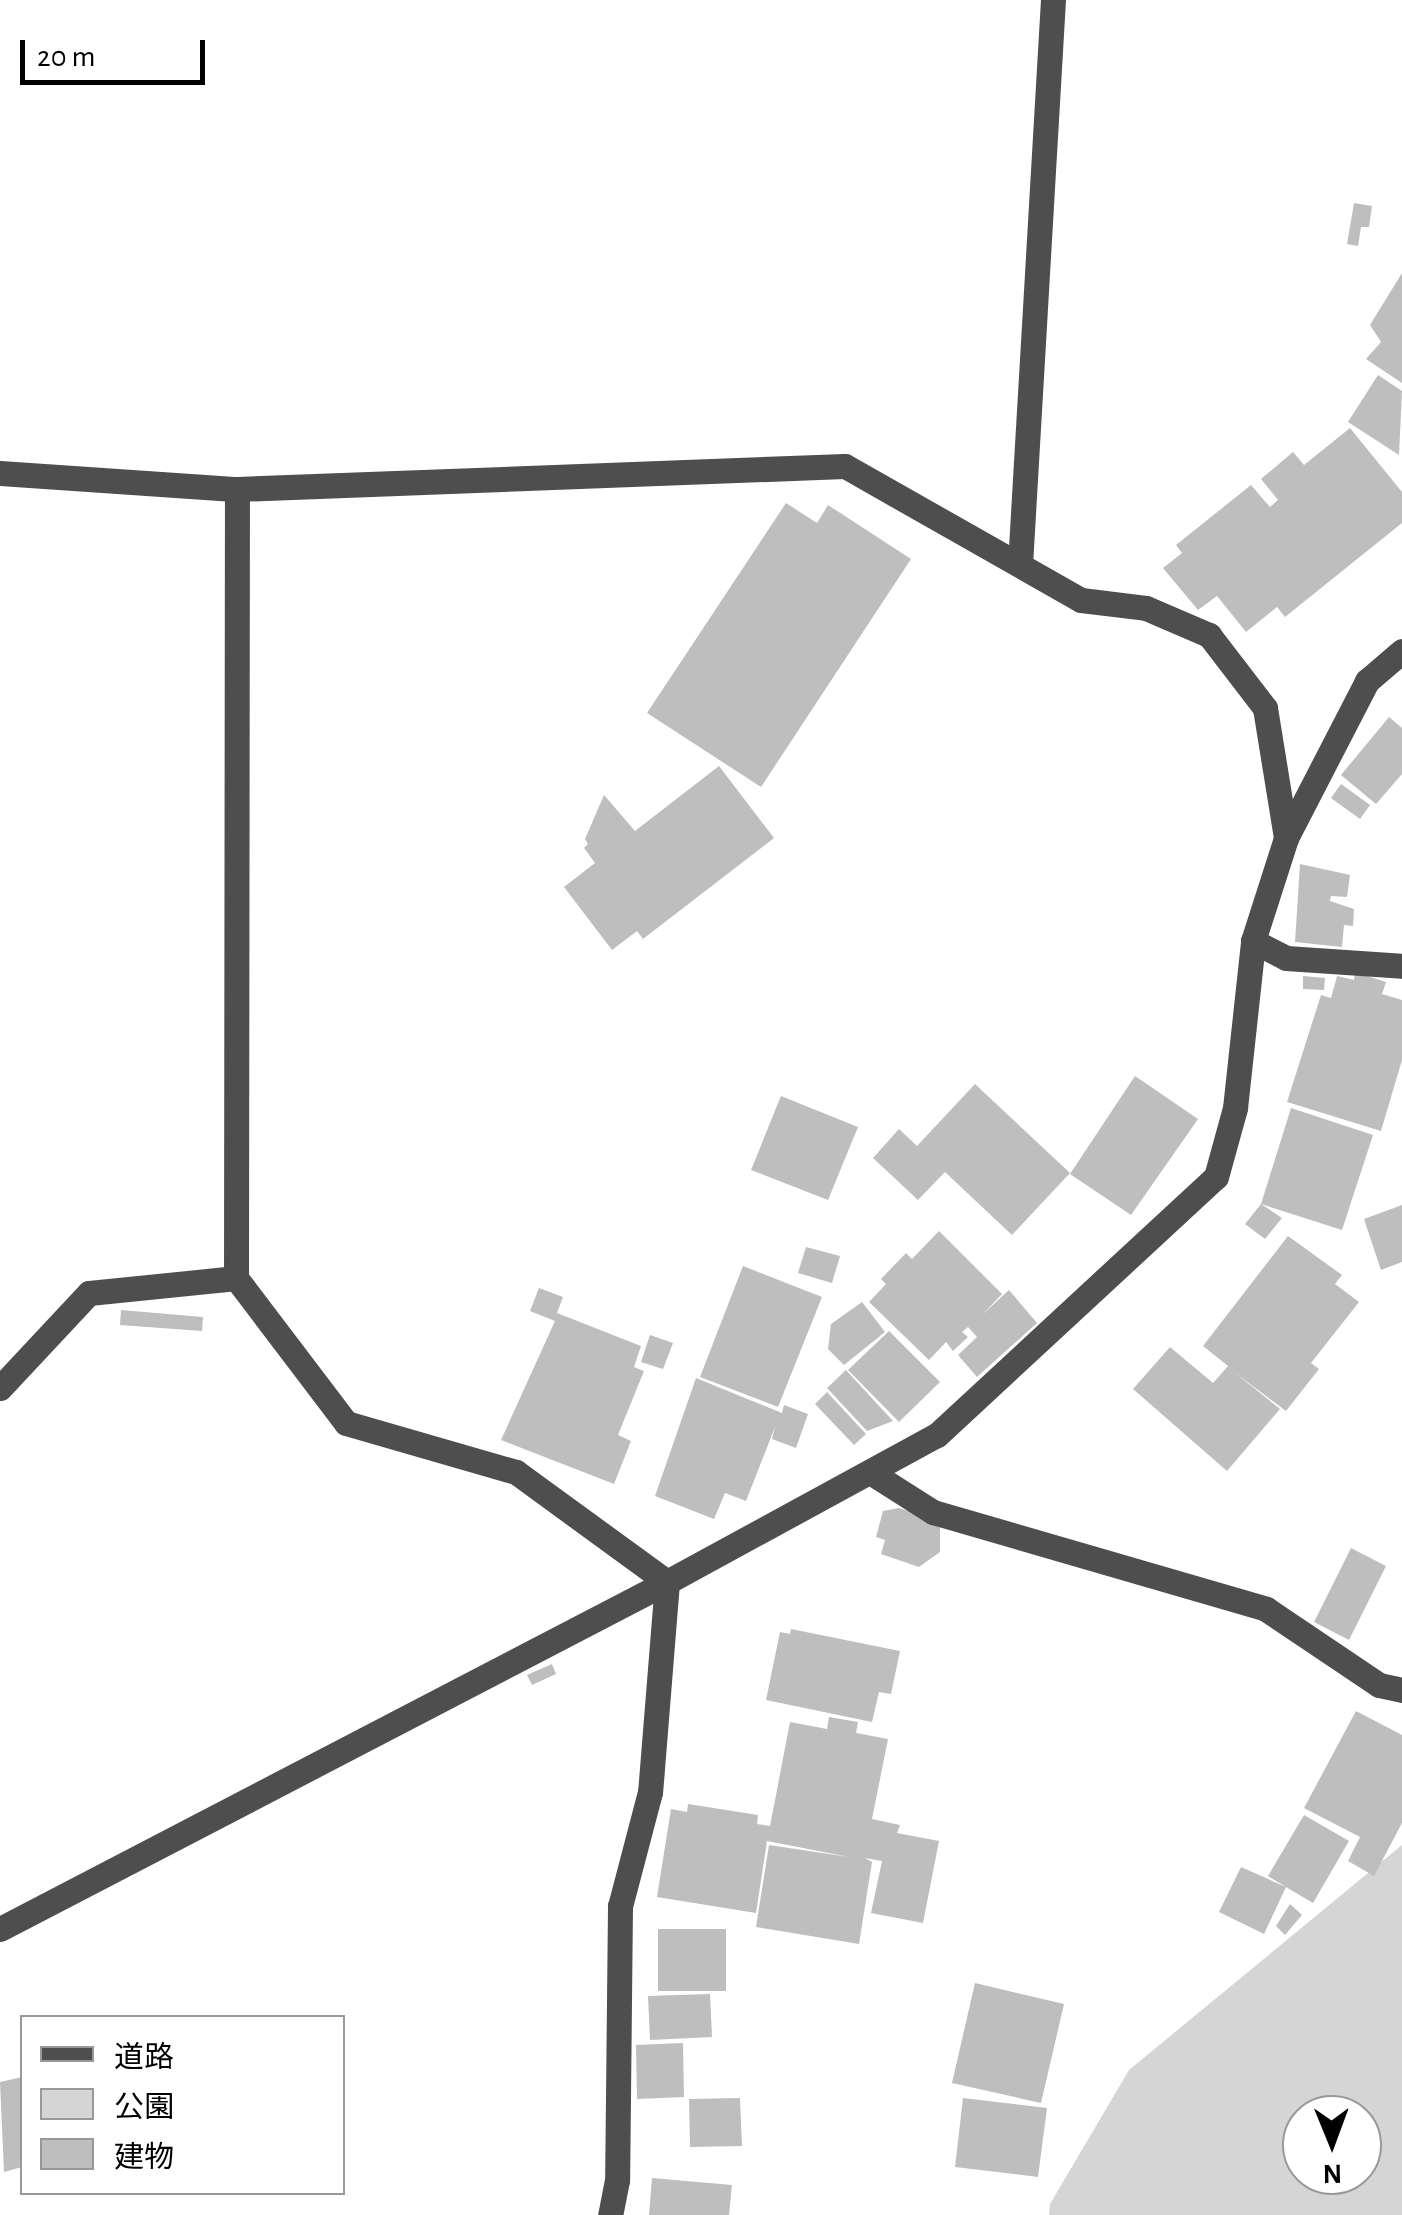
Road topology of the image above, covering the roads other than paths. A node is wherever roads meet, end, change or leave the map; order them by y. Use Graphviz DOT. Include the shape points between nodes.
graph roads {
  1 [pos="1052,0"];
  2 [pos="0,473"];
  3 [pos="237,488"];
  4 [pos="1020,565"];
  5 [pos="1402,651"];
  6 [pos="1286,838"];
  7 [pos="1253,941"];
  8 [pos="1402,966"];
  9 [pos="236,1278"];
  10 [pos="0,1388"];
  11 [pos="870,1472"];
  12 [pos="666,1582"];
  13 [pos="1402,1690"];
  14 [pos="0,1928"];
  15 [pos="610,2215"];
  1 -- 4 [label="street"];
  2 -- 3 [label="street"];
  3 -- 4 [label="street" via="845,466"];
  3 -- 9 [label="street"];
  4 -- 6 [label="street" via="1081,600 1146,608 1209,635 1264,708"];
  5 -- 6 [label="street" via="1367,682"];
  6 -- 7 [label="street"];
  7 -- 8 [label="street" via="1286,958"];
  7 -- 11 [label="street" via="1235,1108 1216,1177 937,1436"];
  9 -- 10 [label="street" via="89,1293"];
  9 -- 12 [label="street" via="346,1423 516,1472"];
  11 -- 12 [label="street"];
  11 -- 13 [label="street" via="933,1512 1266,1610 1380,1686"];
  12 -- 14 [label="street"];
  12 -- 15 [label="street" via="650,1792 620,1906 617,2180"];
}
